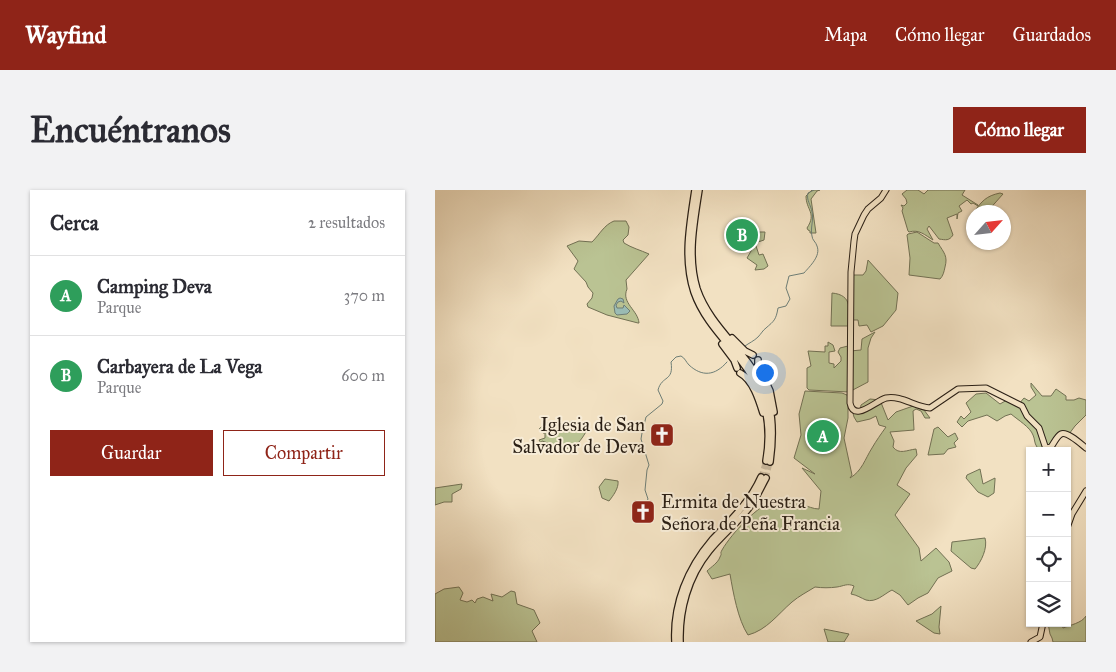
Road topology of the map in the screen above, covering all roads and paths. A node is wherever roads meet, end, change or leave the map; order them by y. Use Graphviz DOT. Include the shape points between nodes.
graph roads {
  1 [pos="695,190"];
  2 [pos="699,190"];
  3 [pos="885,190"];
  4 [pos="691,247"];
  5 [pos="699,305"];
  6 [pos="1086,448"];
  7 [pos="769,460"];
  8 [pos="1086,491"];
  9 [pos="1071,517"];
  10 [pos="1042,627"];
  11 [pos="675,642"];
  12 [pos="680,642"];
  13 [pos="1031,642"];
  1 -- 5 [label="highway" via="687,253 690,280"];
  2 -- 4 [label="highway"];
  3 -- 6 [label="highway" via="866,212 855,234 849,281 850,406 860,412 889,398 930,408 958,389 986,388 1022,406 1039,428 1047,448 1064,433"];
  4 -- 7 [label="highway" via="702,301 751,366 764,389 773,425"];
  4 -- 7 [label="highway" via="703,300 716,321 755,357 770,392 775,436"];
  5 -- 7 [label="highway" via="759,401"];
  5 -- 7 [label="highway" via="711,326 748,369 760,391 769,428"];
  8 -- 9 [label="highway"];
  10 -- 13 [label="highway" via="1040,637"];
  11 -- 12 [label="highway" via="677,613 691,571 763,477 749,508 709,551 693,576 683,605"];
}
